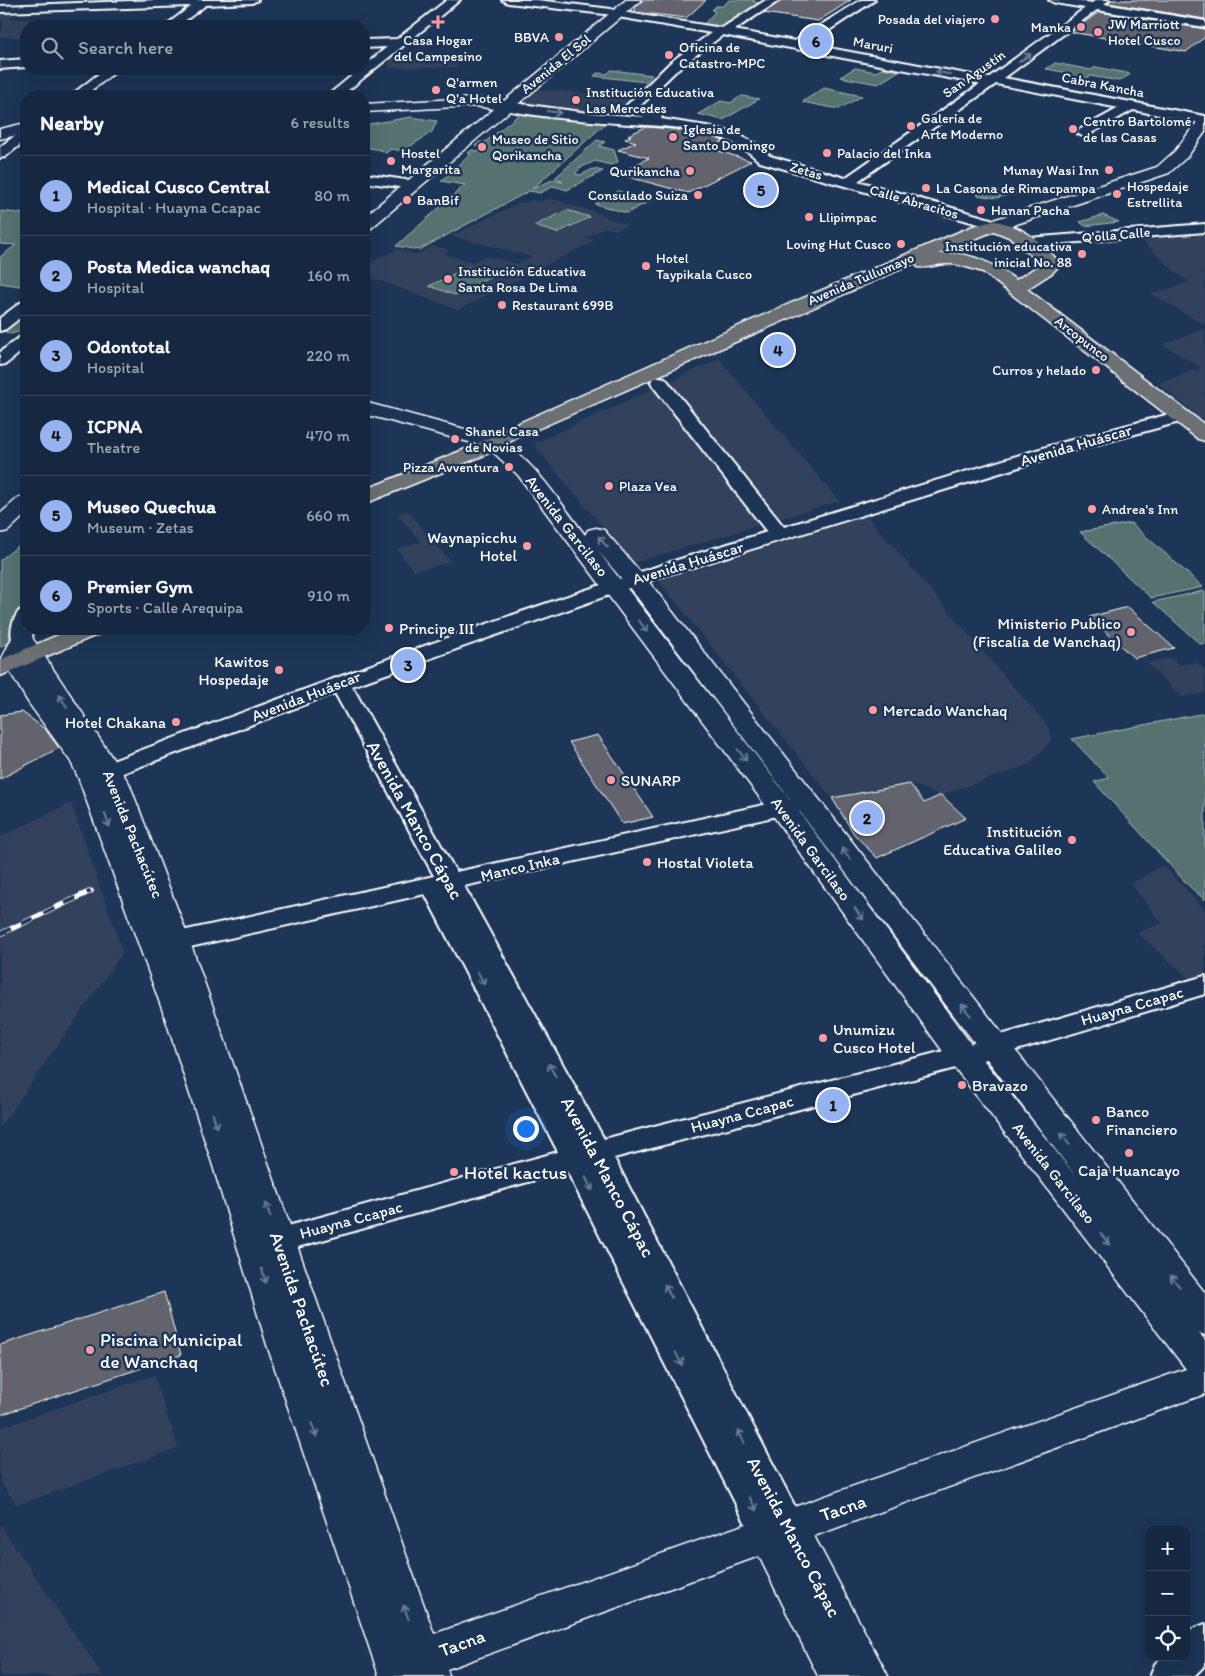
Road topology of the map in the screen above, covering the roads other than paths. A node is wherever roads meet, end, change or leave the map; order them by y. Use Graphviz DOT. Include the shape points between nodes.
graph roads {
  1 [pos="252,0"];
  2 [pos="454,0"];
  3 [pos="508,0"];
  4 [pos="625,0"];
  5 [pos="634,0"];
  6 [pos="774,0"];
  7 [pos="869,0"];
  8 [pos="1055,0"];
  9 [pos="205,1"];
  10 [pos="99,3"];
  11 [pos="1099,3"];
  12 [pos="0,9"];
  13 [pos="615,13"];
  14 [pos="179,20"];
  15 [pos="1205,24"];
  16 [pos="724,30"];
  17 [pos="398,42"];
  18 [pos="370,44"];
  19 [pos="797,45"];
  20 [pos="20,63"];
  21 [pos="0,65"];
  22 [pos="370,65"];
  23 [pos="105,75"];
  24 [pos="358,75"];
  25 [pos="992,81"];
  26 [pos="84,90"];
  27 [pos="340,90"];
  28 [pos="501,105"];
  29 [pos="1131,106"];
  30 [pos="370,108"];
  31 [pos="1205,121"];
  32 [pos="20,127"];
  33 [pos="0,128"];
  34 [pos="701,128"];
  35 [pos="20,129"];
  36 [pos="1084,133"];
  37 [pos="0,134"];
  38 [pos="20,139"];
  39 [pos="0,154"];
  40 [pos="370,179"];
  41 [pos="847,183"];
  42 [pos="405,184"];
  43 [pos="370,208"];
  44 [pos="370,219"];
  45 [pos="988,223"];
  46 [pos="1205,228"];
  47 [pos="949,242"];
  48 [pos="1028,242"];
  49 [pos="988,268"];
  50 [pos="1036,275"];
  51 [pos="1017,290"];
  52 [pos="0,305"];
  53 [pos="20,305"];
  54 [pos="20,310"];
  55 [pos="0,326"];
  56 [pos="0,338"];
  57 [pos="20,340"];
  58 [pos="20,345"];
  59 [pos="0,360"];
  60 [pos="660,382"];
  61 [pos="370,400"];
  62 [pos="370,410"];
  63 [pos="1175,415"];
  64 [pos="1205,435"];
  65 [pos="504,445"];
  66 [pos="1205,450"];
  67 [pos="370,496"];
  68 [pos="370,510"];
  69 [pos="19,516"];
  70 [pos="779,534"];
  71 [pos="0,542"];
  72 [pos="624,583"];
  73 [pos="20,632"];
  74 [pos="44,635"];
  75 [pos="73,635"];
  76 [pos="14,655"];
  77 [pos="332,686"];
  78 [pos="100,774"];
  79 [pos="794,806"];
  80 [pos="441,885"];
  81 [pos="164,944"];
  82 [pos="1205,984"];
  83 [pos="994,1047"];
  84 [pos="963,1056"];
  85 [pos="586,1155"];
  86 [pos="267,1244"];
  87 [pos="1205,1320"];
  88 [pos="1205,1367"];
  89 [pos="1205,1378"];
  90 [pos="778,1530"];
  91 [pos="1205,1641"];
  92 [pos="411,1669"];
  93 [pos="840,1676"];
  94 [pos="867,1676"];
  95 [pos="1168,1676"];
  1 -- 9 [label="street"];
  2 -- 17 [label="street"];
  3 -- 13 [label="street, Maruri"];
  4 -- 13 [label="street, Avenida El Sol"];
  5 -- 13 [label="street, Avenida El Sol"];
  6 -- 16 [label="street"];
  7 -- 19 [label="street"];
  8 -- 11 [label="street"];
  9 -- 10 [label="street"];
  9 -- 14 [label="street"];
  10 -- 12 [label="street"];
  11 -- 15 [label="street"];
  25 -- 11 [label="street, San Agustín, one-way"];
  13 -- 16 [label="street, Maruri"];
  13 -- 28 [label="street, Avenida El Sol"];
  16 -- 19 [label="street, Maruri"];
  16 -- 34 [label="street" via="676,64 631,107"];
  17 -- 18 [label="street"];
  17 -- 22 [label="street"];
  25 -- 19 [label="street, Maruri, one-way"];
  20 -- 21 [label="street"];
  23 -- 26 [label="street"];
  24 -- 27 [label="street"];
  25 -- 29 [label="street, Cabra Kancha"];
  25 -- 41 [label="street, San Agustín"];
  28 -- 30 [label="street" via="475,102"];
  28 -- 34 [label="street, one-way"];
  28 -- 42 [label="street, Avenida El Sol"];
  29 -- 31 [label="street, Cabra Kancha"];
  29 -- 36 [label="street"];
  31 -- 45 [label="street, Avenida Tullumayo" via="1181,154 1163,170"];
  32 -- 33 [label="street"];
  34 -- 41 [label="street, Zetas" via="747,144 765,159"];
  35 -- 37 [label="street"];
  38 -- 39 [label="street"];
  40 -- 42 [label="street"];
  41 -- 45 [label="street, Calle Abracitos"];
  42 -- 43 [label="street, Avenida El Sol"];
  42 -- 44 [label="street, Avenida El Sol"];
  45 -- 47 [label="main road, Avenida Tullumayo"];
  45 -- 48 [label="main road"];
  46 -- 48 [label="street, Q'olla Calle"];
  47 -- 49 [label="main road"];
  47 -- 65 [label="main road, Avenida Tullumayo"];
  48 -- 50 [label="main road" via="1050,264"];
  49 -- 50 [label="main road"];
  49 -- 51 [label="main road, Arcopunco"];
  49 -- 60 [label="main road, Avenida Tullumayo" via="959,258 936,258"];
  50 -- 51 [label="main road"];
  51 -- 63 [label="main road, Arcopunco"];
  52 -- 53 [label="street"];
  54 -- 55 [label="street"];
  56 -- 57 [label="street"];
  58 -- 59 [label="street"];
  60 -- 65 [label="main road, Avenida Tullumayo"];
  60 -- 70 [label="street"];
  61 -- 65 [label="street, Avenida Garcilaso"];
  62 -- 65 [label="street, Avenida Garcilaso"];
  63 -- 64 [label="main road"];
  63 -- 66 [label="main road" via="1190,439"];
  63 -- 70 [label="street, Avenida Huáscar"];
  65 -- 67 [label="main road, Avenida Tullumayo"];
  65 -- 68 [label="main road, Avenida Tullumayo"];
  65 -- 72 [label="street, Avenida Garcilaso"];
  69 -- 71 [label="street"];
  70 -- 72 [label="street, Avenida Huáscar"];
  72 -- 77 [label="street, Avenida Huáscar"];
  72 -- 79 [label="street, Avenida Garcilaso"];
  73 -- 76 [label="street"];
  74 -- 76 [label="main road"];
  75 -- 76 [label="main road"];
  78 -- 76 [label="street, Avenida Pachacútec, one-way"];
  76 -- 78 [label="street, Avenida Pachacútec" via="41,702 84,762"];
  77 -- 78 [label="street, Avenida Huáscar"];
  77 -- 80 [label="street, Avenida Manco Cápac"];
  78 -- 81 [label="street, Avenida Pachacútec"];
  79 -- 80 [label="street, Manco Inka"];
  83 -- 79 [label="street, Avenida Garcilaso, one-way"];
  79 -- 84 [label="street, Avenida Garcilaso, one-way"];
  80 -- 81 [label="street, Manco Inka"];
  80 -- 85 [label="street, Avenida Manco Cápac"];
  81 -- 86 [label="street, Avenida Pachacútec"];
  82 -- 83 [label="street, Huayna Ccapac"];
  83 -- 84 [label="street, Huayna Ccapac"];
  87 -- 83 [label="street, Avenida Garcilaso, one-way"];
  84 -- 85 [label="street, Huayna Ccapac"];
  84 -- 88 [label="street, Avenida Garcilaso, one-way"];
  85 -- 86 [label="street, Huayna Ccapac"];
  85 -- 90 [label="street, Avenida Manco Cápac"];
  86 -- 92 [label="street, Avenida Pachacútec"];
  89 -- 90 [label="street, Tacna"];
  90 -- 92 [label="street, Tacna"];
  90 -- 93 [label="street, Avenida Manco Cápac"];
  90 -- 94 [label="street, Avenida Manco Cápac"];
  91 -- 95 [label="street"];
}
